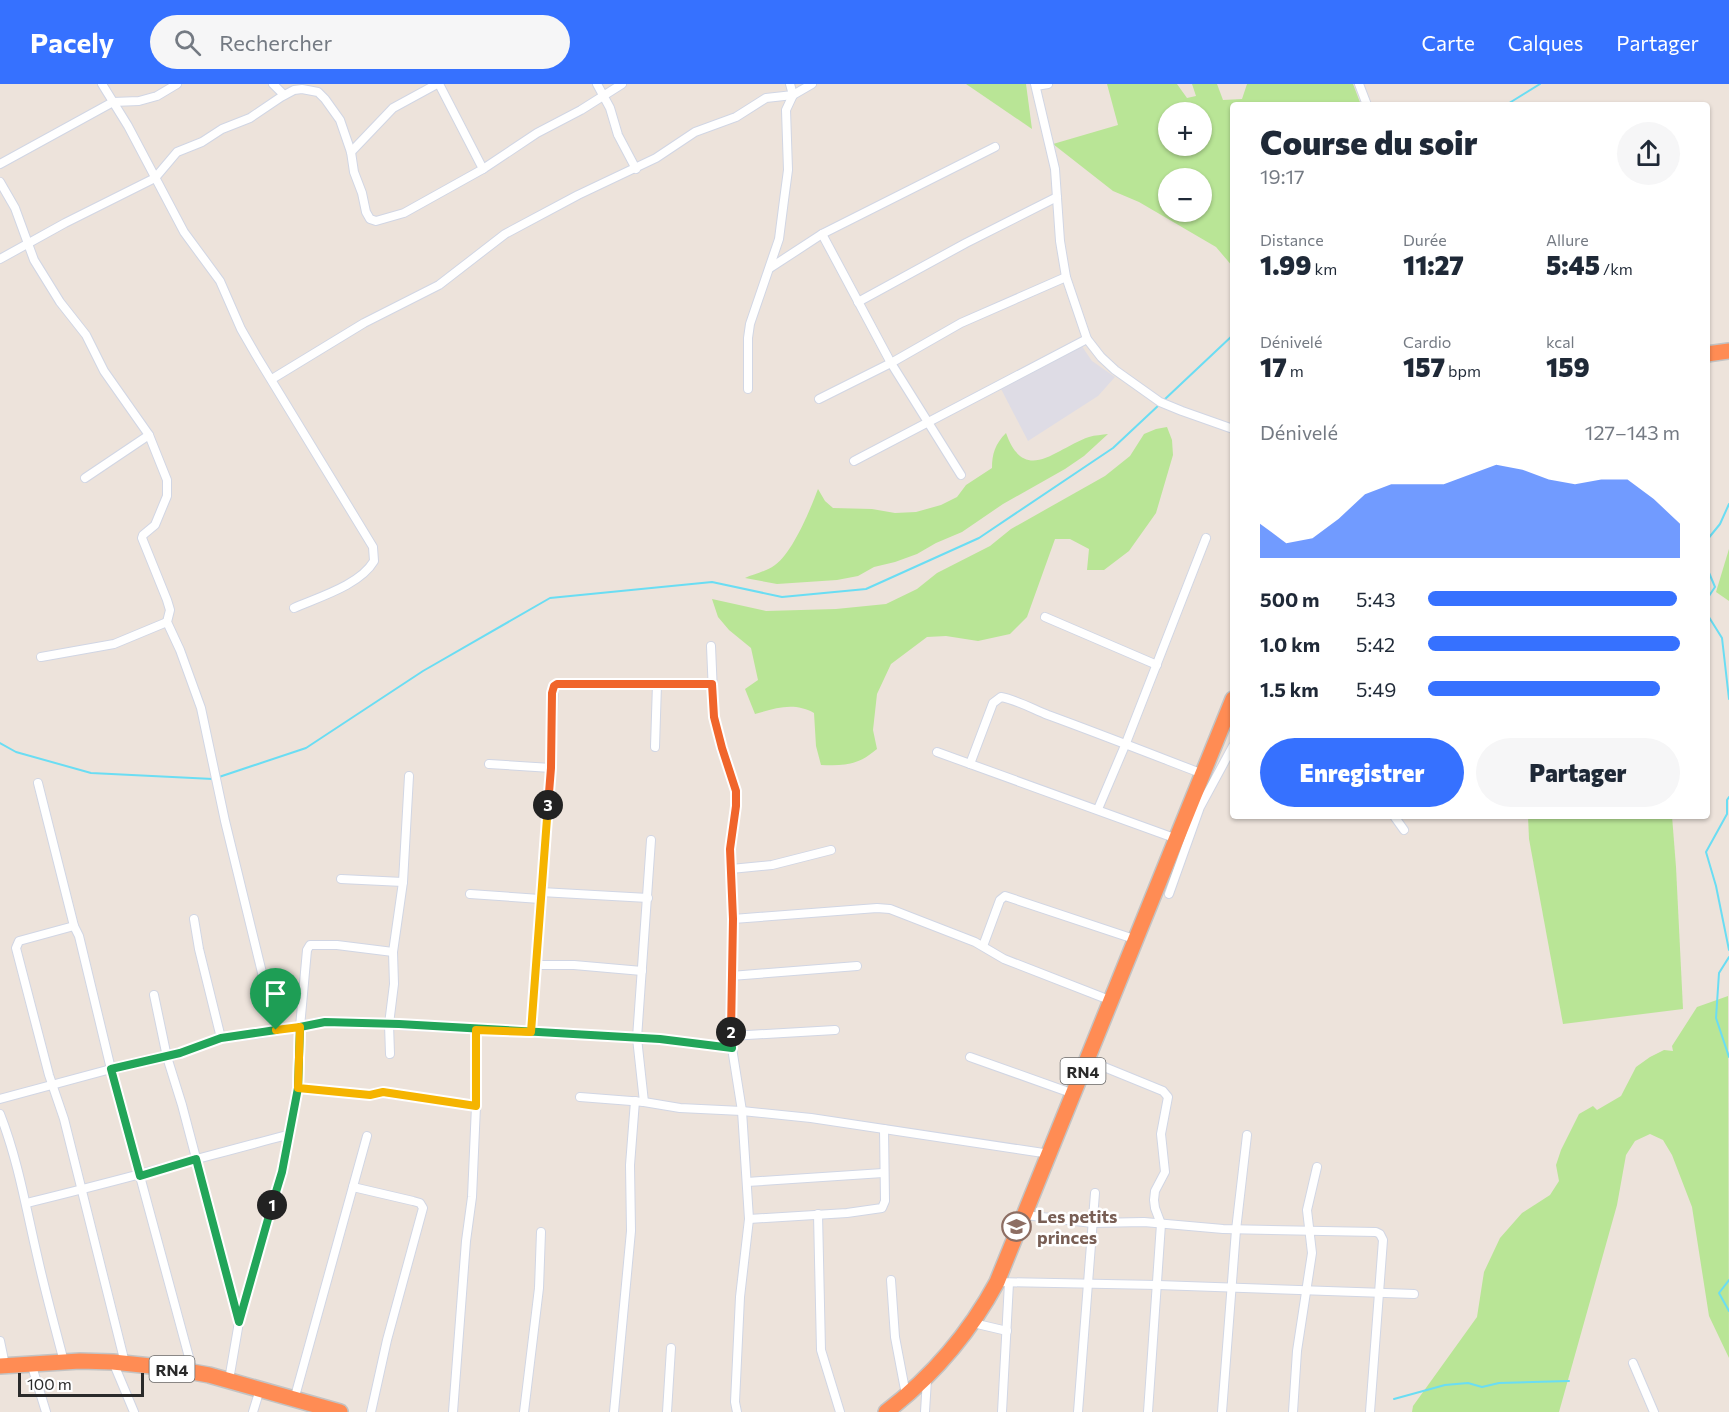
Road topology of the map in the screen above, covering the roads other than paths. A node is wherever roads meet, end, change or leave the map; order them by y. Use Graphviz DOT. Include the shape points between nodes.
graph roads {
  1 [pos="102,84"];
  2 [pos="177,84"];
  3 [pos="273,84"];
  4 [pos="438,84"];
  5 [pos="597,84"];
  6 [pos="622,84"];
  7 [pos="790,84"];
  8 [pos="812,84"];
  9 [pos="1048,84"];
  10 [pos="1359,84"];
  11 [pos="1036,85"];
  12 [pos="793,94"];
  13 [pos="284,95"];
  14 [pos="604,95"];
  15 [pos="113,102"];
  16 [pos="1366,102"];
  17 [pos="995,147"];
  18 [pos="351,152"];
  19 [pos="0,164"];
  20 [pos="483,169"];
  21 [pos="636,169"];
  22 [pos="155,178"];
  23 [pos="0,182"];
  24 [pos="1057,197"];
  25 [pos="822,234"];
  26 [pos="27,244"];
  27 [pos="0,259"];
  28 [pos="770,268"];
  29 [pos="1066,277"];
  30 [pos="858,302"];
  31 [pos="1087,339"];
  32 [pos="1729,351"];
  33 [pos="1710,354"];
  34 [pos="891,363"];
  35 [pos="272,380"];
  36 [pos="748,389"];
  37 [pos="819,399"];
  38 [pos="927,422"];
  39 [pos="1230,428"];
  40 [pos="149,435"];
  41 [pos="854,461"];
  42 [pos="961,475"];
  43 [pos="86,478"];
  44 [pos="1206,538"];
  45 [pos="294,608"];
  46 [pos="1045,617"];
  47 [pos="167,621"];
  48 [pos="711,646"];
  49 [pos="41,657"];
  50 [pos="1157,665"];
  51 [pos="657,684"];
  52 [pos="712,684"];
  53 [pos="1230,717"];
  54 [pos="1126,743"];
  55 [pos="655,747"];
  56 [pos="937,752"];
  57 [pos="1230,752"];
  58 [pos="489,764"];
  59 [pos="970,764"];
  60 [pos="551,768"];
  61 [pos="1203,774"];
  62 [pos="409,776"];
  63 [pos="38,783"];
  64 [pos="1098,809"];
  65 [pos="1396,819"];
  66 [pos="1404,830"];
  67 [pos="1177,839"];
  68 [pos="651,840"];
  69 [pos="831,850"];
  70 [pos="731,869"];
  71 [pos="341,879"];
  72 [pos="403,882"];
  73 [pos="470,894"];
  74 [pos="1169,894"];
  75 [pos="540,895"];
  76 [pos="648,898"];
  77 [pos="194,919"];
  78 [pos="733,919"];
  79 [pos="74,926"];
  80 [pos="1137,940"];
  81 [pos="983,946"];
  82 [pos="393,952"];
  83 [pos="536,965"];
  84 [pos="857,966"];
  85 [pos="642,971"];
  86 [pos="731,976"];
  87 [pos="154,995"];
  88 [pos="1112,1001"];
  89 [pos="389,1024"];
  90 [pos="300,1027"];
  91 [pos="276,1030"];
  92 [pos="476,1030"];
  93 [pos="835,1030"];
  94 [pos="531,1032"];
  95 [pos="731,1036"];
  96 [pos="221,1038"];
  97 [pos="638,1038"];
  98 [pos="732,1048"];
  99 [pos="390,1054"];
  100 [pos="167,1057"];
  101 [pos="970,1058"];
  102 [pos="1087,1060"];
  103 [pos="111,1069"];
  104 [pos="53,1084"];
  105 [pos="298,1088"];
  106 [pos="1074,1094"];
  107 [pos="580,1097"];
  108 [pos="0,1099"];
  109 [pos="635,1101"];
  110 [pos="644,1102"];
  111 [pos="476,1106"];
  112 [pos="742,1111"];
  113 [pos="0,1114"];
  114 [pos="884,1129"];
  115 [pos="287,1135"];
  116 [pos="1247,1135"];
  117 [pos="367,1136"];
  118 [pos="1050,1154"];
  119 [pos="196,1159"];
  120 [pos="1317,1167"];
  121 [pos="884,1173"];
  122 [pos="140,1176"];
  123 [pos="747,1182"];
  124 [pos="353,1187"];
  125 [pos="81,1190"];
  126 [pos="1095,1193"];
  127 [pos="27,1203"];
  128 [pos="818,1214"];
  129 [pos="1025,1215"];
  130 [pos="749,1219"];
  131 [pos="1092,1223"];
  132 [pos="1161,1224"];
  133 [pos="1236,1230"];
  134 [pos="541,1232"];
  135 [pos="1310,1232"];
  136 [pos="891,1280"];
  137 [pos="1003,1283"];
  138 [pos="1088,1285"];
  139 [pos="1158,1285"];
  140 [pos="1232,1288"];
  141 [pos="1306,1290"];
  142 [pos="1379,1293"];
  143 [pos="1414,1294"];
  144 [pos="239,1322"];
  145 [pos="973,1323"];
  146 [pos="1007,1331"];
  147 [pos="0,1341"];
  148 [pos="671,1348"];
  149 [pos="64,1362"];
  150 [pos="119,1362"];
  151 [pos="31,1363"];
  152 [pos="1634,1363"];
  153 [pos="3,1365"];
  154 [pos="194,1372"];
  155 [pos="927,1378"];
  156 [pos="229,1380"];
  157 [pos="260,1389"];
  158 [pos="907,1396"];
  159 [pos="294,1400"];
  160 [pos="46,1412"];
  161 [pos="134,1412"];
  162 [pos="253,1412"];
  163 [pos="339,1412"];
  164 [pos="371,1412"];
  165 [pos="453,1412"];
  166 [pos="524,1412"];
  167 [pos="614,1412"];
  168 [pos="668,1412"];
  169 [pos="737,1412"];
  170 [pos="840,1412"];
  171 [pos="886,1412"];
  172 [pos="925,1412"];
  173 [pos="1002,1412"];
  174 [pos="1078,1412"];
  175 [pos="1148,1412"];
  176 [pos="1222,1412"];
  177 [pos="1293,1412"];
  178 [pos="1370,1412"];
  179 [pos="1654,1412"];
  1 -- 15 [label="street"];
  2 -- 15 [label="street" via="157,96"];
  3 -- 13 [label="street"];
  4 -- 18 [label="street" via="393,108"];
  4 -- 20 [label="street"];
  5 -- 14 [label="street"];
  6 -- 14 [label="street"];
  7 -- 12 [label="street"];
  8 -- 12 [label="street"];
  9 -- 11 [label="street"];
  10 -- 16 [label="street"];
  11 -- 24 [label="street" via="1055,169"];
  12 -- 21 [label="street" via="766,98 736,117 695,132"];
  12 -- 28 [label="street" via="786,110 788,170 779,239"];
  13 -- 18 [label="street" via="302,89 318,92 340,120"];
  13 -- 22 [label="street" via="249,118 177,152"];
  14 -- 20 [label="street"];
  14 -- 21 [label="street" via="618,135"];
  15 -- 19 [label="street"];
  15 -- 22 [label="street"];
  17 -- 25 [label="street"];
  18 -- 20 [label="street" via="366,212 376,221 404,213"];
  21 -- 35 [label="street" via="505,234 439,285 364,323"];
  22 -- 26 [label="street"];
  22 -- 35 [label="street" via="184,232 220,281 241,329"];
  23 -- 26 [label="street" via="15,208"];
  24 -- 29 [label="street"];
  24 -- 30 [label="street"];
  25 -- 28 [label="street"];
  25 -- 30 [label="street"];
  26 -- 27 [label="street"];
  26 -- 40 [label="street" via="60,302 86,335 104,371"];
  28 -- 36 [label="street" via="749,331"];
  29 -- 31 [label="street"];
  29 -- 34 [label="street" via="961,323"];
  30 -- 34 [label="street"];
  31 -- 38 [label="street"];
  31 -- 39 [label="street" via="1115,370 1160,402"];
  32 -- 33 [label="highway"];
  34 -- 37 [label="street"];
  34 -- 38 [label="street"];
  35 -- 45 [label="street" via="375,555 371,566 353,581"];
  38 -- 41 [label="street"];
  38 -- 42 [label="street"];
  40 -- 43 [label="street"];
  40 -- 47 [label="street" via="167,480 167,496 155,525 142,538 167,600"];
  44 -- 50 [label="street"];
  46 -- 50 [label="street"];
  47 -- 49 [label="street" via="114,644"];
  47 -- 91 [label="street" via="201,708"];
  48 -- 52 [label="street"];
  50 -- 54 [label="street"];
  51 -- 52 [label="street"];
  51 -- 55 [label="street"];
  51 -- 60 [label="street" via="554,686"];
  52 -- 70 [label="street" via="714,717 736,791"];
  53 -- 61 [label="highway, RN4"];
  54 -- 59 [label="street" via="1001,698 993,703"];
  54 -- 61 [label="street"];
  54 -- 64 [label="street"];
  56 -- 59 [label="street"];
  57 -- 74 [label="street" via="1200,807"];
  58 -- 60 [label="street"];
  59 -- 64 [label="street"];
  60 -- 75 [label="street"];
  61 -- 67 [label="highway, RN4"];
  62 -- 72 [label="street"];
  63 -- 79 [label="street"];
  64 -- 67 [label="street"];
  65 -- 66 [label="street"];
  67 -- 80 [label="highway, RN4"];
  68 -- 76 [label="street"];
  69 -- 70 [label="street" via="772,865"];
  70 -- 78 [label="street"];
  71 -- 72 [label="street"];
  72 -- 82 [label="street"];
  73 -- 75 [label="street"];
  75 -- 76 [label="street"];
  75 -- 83 [label="street"];
  76 -- 85 [label="street"];
  77 -- 96 [label="street"];
  78 -- 81 [label="street" via="890,909"];
  78 -- 86 [label="street"];
  79 -- 103 [label="street"];
  79 -- 104 [label="street" via="31,936 16,945"];
  80 -- 81 [label="street" via="1005,896"];
  80 -- 88 [label="highway, RN4"];
  81 -- 88 [label="street" via="1004,959"];
  82 -- 89 [label="street"];
  82 -- 90 [label="street" via="310,945"];
  83 -- 85 [label="street"];
  83 -- 94 [label="street"];
  84 -- 86 [label="street"];
  85 -- 97 [label="street"];
  86 -- 95 [label="street"];
  87 -- 100 [label="street"];
  88 -- 102 [label="highway, RN4"];
  89 -- 90 [label="street" via="325,1022"];
  89 -- 92 [label="street"];
  89 -- 99 [label="street"];
  90 -- 91 [label="street"];
  90 -- 105 [label="street"];
  91 -- 96 [label="street"];
  92 -- 94 [label="street"];
  92 -- 111 [label="street"];
  93 -- 95 [label="street"];
  94 -- 97 [label="street"];
  95 -- 98 [label="street"];
  96 -- 100 [label="street"];
  97 -- 98 [label="street"];
  97 -- 110 [label="street"];
  98 -- 112 [label="street"];
  100 -- 103 [label="street"];
  100 -- 119 [label="street"];
  101 -- 106 [label="street"];
  102 -- 106 [label="highway, RN4"];
  102 -- 132 [label="street" via="1168,1097 1161,1134 1166,1172 1154,1200"];
  103 -- 104 [label="street"];
  103 -- 122 [label="street"];
  104 -- 108 [label="street"];
  104 -- 125 [label="street"];
  105 -- 111 [label="street" via="370,1095 383,1092"];
  105 -- 115 [label="street"];
  106 -- 118 [label="highway, RN4"];
  107 -- 109 [label="street"];
  109 -- 110 [label="street"];
  109 -- 167 [label="street" via="630,1165 631,1231"];
  110 -- 112 [label="street"];
  111 -- 165 [label="street"];
  112 -- 114 [label="street"];
  112 -- 123 [label="street"];
  113 -- 127 [label="street"];
  114 -- 118 [label="street"];
  114 -- 121 [label="street"];
  115 -- 119 [label="street"];
  115 -- 144 [label="street" via="282,1172"];
  116 -- 133 [label="street"];
  117 -- 124 [label="street"];
  118 -- 129 [label="highway, RN4"];
  119 -- 122 [label="street"];
  119 -- 144 [label="street"];
  120 -- 135 [label="street" via="1307,1210"];
  121 -- 123 [label="street"];
  121 -- 128 [label="street" via="882,1208"];
  122 -- 125 [label="street"];
  122 -- 154 [label="street"];
  123 -- 130 [label="street"];
  124 -- 159 [label="street"];
  124 -- 164 [label="street" via="420,1203 423,1208"];
  125 -- 127 [label="street"];
  125 -- 150 [label="street"];
  126 -- 131 [label="street"];
  127 -- 149 [label="street"];
  128 -- 130 [label="street"];
  128 -- 170 [label="street" via="821,1350"];
  129 -- 131 [label="street"];
  129 -- 137 [label="highway, RN4"];
  130 -- 169 [label="street" via="740,1297"];
  131 -- 132 [label="street"];
  131 -- 138 [label="street"];
  132 -- 133 [label="street"];
  132 -- 139 [label="street"];
  133 -- 135 [label="street"];
  133 -- 140 [label="street"];
  134 -- 166 [label="street" via="539,1288"];
  135 -- 141 [label="street" via="1312,1252"];
  135 -- 142 [label="street" via="1380,1234 1383,1240"];
  136 -- 158 [label="street" via="895,1337"];
  137 -- 138 [label="street"];
  137 -- 145 [label="highway, RN4"];
  137 -- 146 [label="street"];
  138 -- 139 [label="street"];
  138 -- 174 [label="street"];
  139 -- 140 [label="street"];
  139 -- 175 [label="street"];
  140 -- 141 [label="street"];
  140 -- 176 [label="street"];
  141 -- 142 [label="street"];
  141 -- 177 [label="street"];
  142 -- 143 [label="street"];
  142 -- 178 [label="street"];
  144 -- 156 [label="street"];
  145 -- 146 [label="street"];
  145 -- 155 [label="highway, RN4"];
  146 -- 173 [label="street"];
  147 -- 153 [label="street"];
  148 -- 168 [label="street"];
  149 -- 150 [label="highway, RN4"];
  149 -- 151 [label="highway, RN4"];
  150 -- 154 [label="highway, RN4"];
  150 -- 161 [label="street"];
  151 -- 153 [label="highway, RN4"];
  151 -- 160 [label="street"];
  152 -- 179 [label="street"];
  154 -- 156 [label="highway, RN4"];
  155 -- 158 [label="highway, RN4"];
  155 -- 172 [label="street"];
  156 -- 157 [label="highway, RN4"];
  157 -- 159 [label="highway, RN4"];
  157 -- 162 [label="street"];
  158 -- 171 [label="highway, RN4"];
  159 -- 163 [label="highway, RN4"];
}
